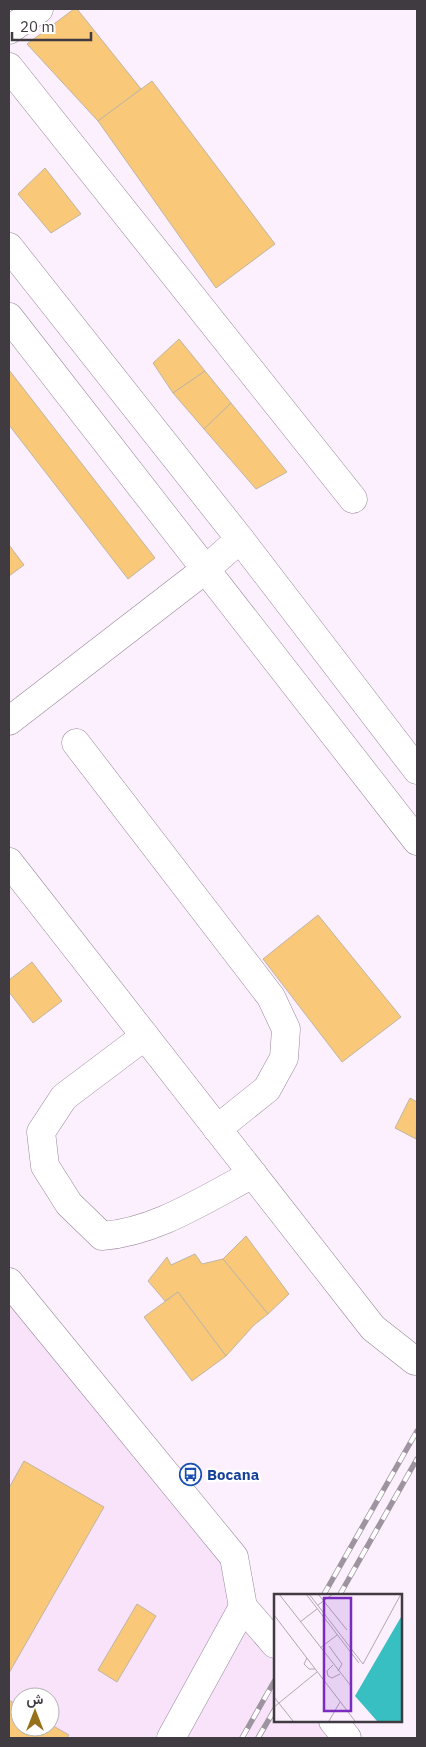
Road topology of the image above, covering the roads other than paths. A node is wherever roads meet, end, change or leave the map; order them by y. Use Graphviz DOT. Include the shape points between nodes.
graph roads {
  1 [pos="40,9"];
  2 [pos="9,30"];
  3 [pos="9,67"];
  4 [pos="9,247"];
  5 [pos="9,317"];
  6 [pos="353,499"];
  7 [pos="240,540"];
  8 [pos="206,569"];
  9 [pos="9,721"];
  10 [pos="76,743"];
  11 [pos="417,770"];
  12 [pos="417,841"];
  13 [pos="9,862"];
  14 [pos="145,1036"];
  15 [pos="217,1128"];
  16 [pos="253,1174"];
  17 [pos="9,1282"];
  18 [pos="416,1360"];
  19 [pos="243,1607"];
  20 [pos="274,1643"];
  21 [pos="334,1722"];
  22 [pos="172,1738"];
  23 [pos="347,1738"];
  1 -- 2 [label="street"];
  3 -- 6 [label="street"];
  4 -- 7 [label="street"];
  5 -- 8 [label="street"];
  7 -- 8 [label="street"];
  7 -- 11 [label="street"];
  8 -- 9 [label="street"];
  8 -- 12 [label="street"];
  10 -- 15 [label="street" via="271,997 286,1029 284,1058 267,1090"];
  13 -- 14 [label="street"];
  14 -- 15 [label="street"];
  14 -- 16 [label="street" via="64,1096 41,1132 45,1166 69,1204 102,1236 127,1234 173,1216"];
  15 -- 16 [label="street"];
  16 -- 18 [label="street" via="373,1328"];
  17 -- 19 [label="street" via="234,1558"];
  19 -- 20 [label="street"];
  19 -- 22 [label="street"];
  21 -- 23 [label="street"];
}
